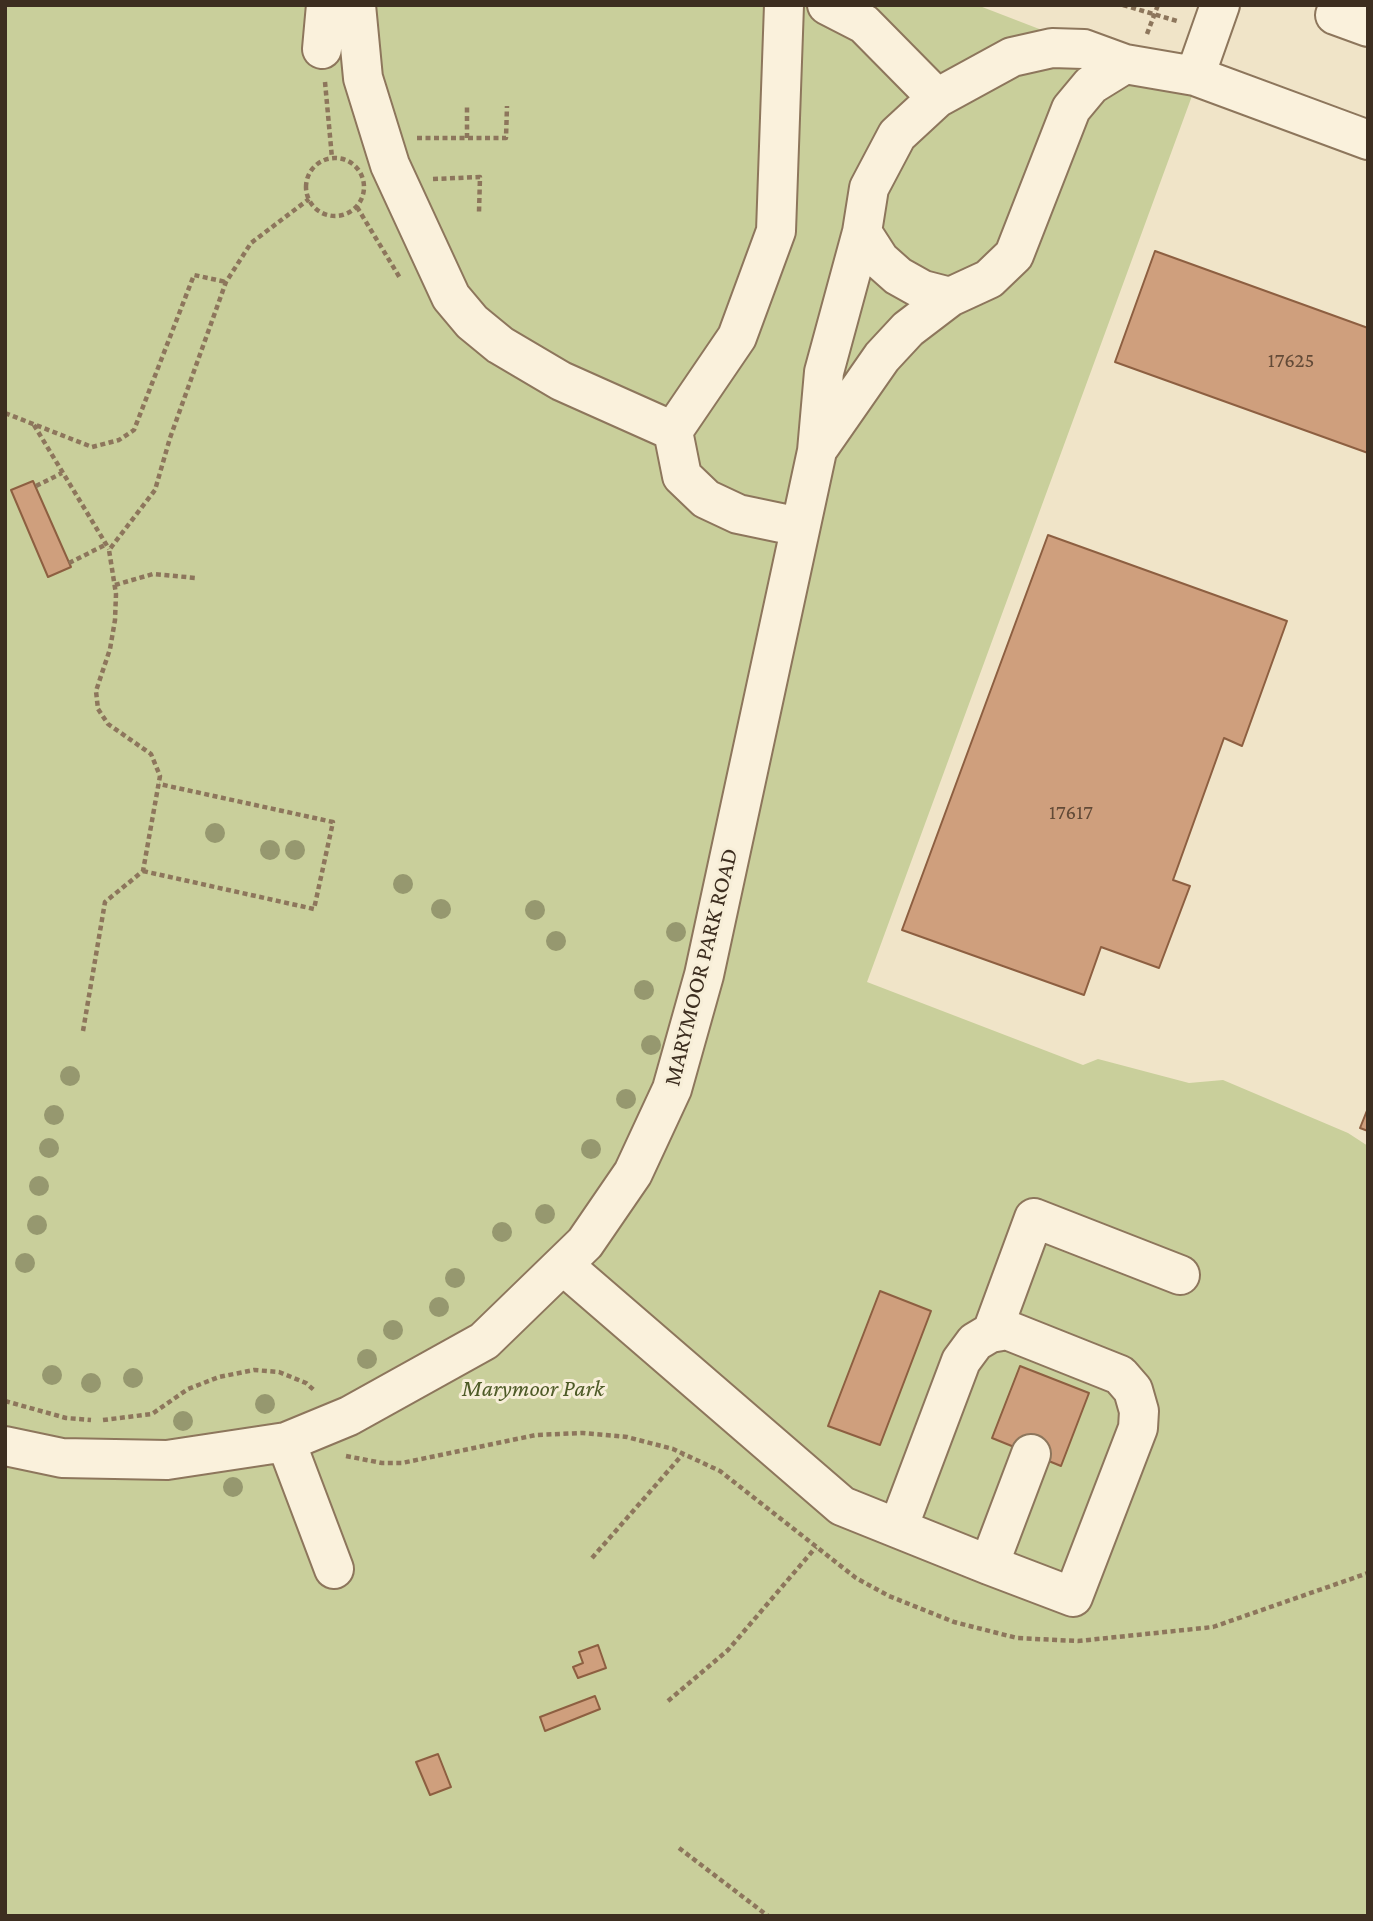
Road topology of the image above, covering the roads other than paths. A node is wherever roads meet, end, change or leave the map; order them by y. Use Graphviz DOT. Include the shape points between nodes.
graph roads {
  1 [pos="326,5"];
  2 [pos="356,5"];
  3 [pos="784,5"];
  4 [pos="827,5"];
  5 [pos="1220,5"];
  6 [pos="1339,5"];
  7 [pos="1368,27"];
  8 [pos="322,48"];
  9 [pos="1125,64"];
  10 [pos="1195,76"];
  11 [pos="937,98"];
  12 [pos="1368,140"];
  13 [pos="862,232"];
  14 [pos="950,297"];
  15 [pos="673,430"];
  16 [pos="817,451"];
  17 [pos="800,527"];
  18 [pos="562,1265"];
  19 [pos="1180,1275"];
  20 [pos="992,1332"];
  21 [pos="286,1442"];
  22 [pos="5,1447"];
  23 [pos="1031,1454"];
  24 [pos="898,1528"];
  25 [pos="989,1564"];
  26 [pos="334,1569"];
  1 -- 8 [label="street"];
  2 -- 15 [label="street" via="363,78 390,166 451,297 500,345 561,380"];
  3 -- 15 [label="street" via="776,231 737,337"];
  4 -- 11 [label="street" via="864,24"];
  5 -- 10 [label="street"];
  6 -- 7 [label="street" via="1335,15"];
  9 -- 10 [label="street, MARYMOOR PARK ROAD"];
  9 -- 11 [label="street, MARYMOOR PARK ROAD" via="1084,49 1052,48 1012,57"];
  9 -- 14 [label="street, MARYMOOR PARK ROAD" via="1091,85 1071,109 1014,255 989,279"];
  10 -- 12 [label="street, MARYMOOR PARK ROAD"];
  11 -- 13 [label="street, MARYMOOR PARK ROAD" via="897,135 869,188"];
  13 -- 14 [label="street" via="880,260 898,276 923,290"];
  13 -- 16 [label="street, MARYMOOR PARK ROAD" via="824,372"];
  14 -- 16 [label="street, MARYMOOR PARK ROAD" via="908,329 882,357"];
  15 -- 17 [label="street" via="682,476 706,499 738,514"];
  16 -- 17 [label="street, MARYMOOR PARK ROAD"];
  17 -- 18 [label="street, MARYMOOR PARK ROAD" via="704,975 672,1089 633,1173 585,1243"];
  18 -- 21 [label="street, MARYMOOR PARK ROAD" via="484,1341 349,1416"];
  18 -- 24 [label="street" via="842,1506"];
  19 -- 20 [label="street" via="1034,1218"];
  20 -- 24 [label="street" via="975,1342 961,1361"];
  20 -- 25 [label="street" via="1007,1330 1120,1375 1133,1390 1139,1411 1138,1428 1073,1597"];
  21 -- 22 [label="street, MARYMOOR PARK ROAD" via="167,1460 62,1458"];
  21 -- 26 [label="street"];
  23 -- 25 [label="street"];
  24 -- 25 [label="street"];
}
